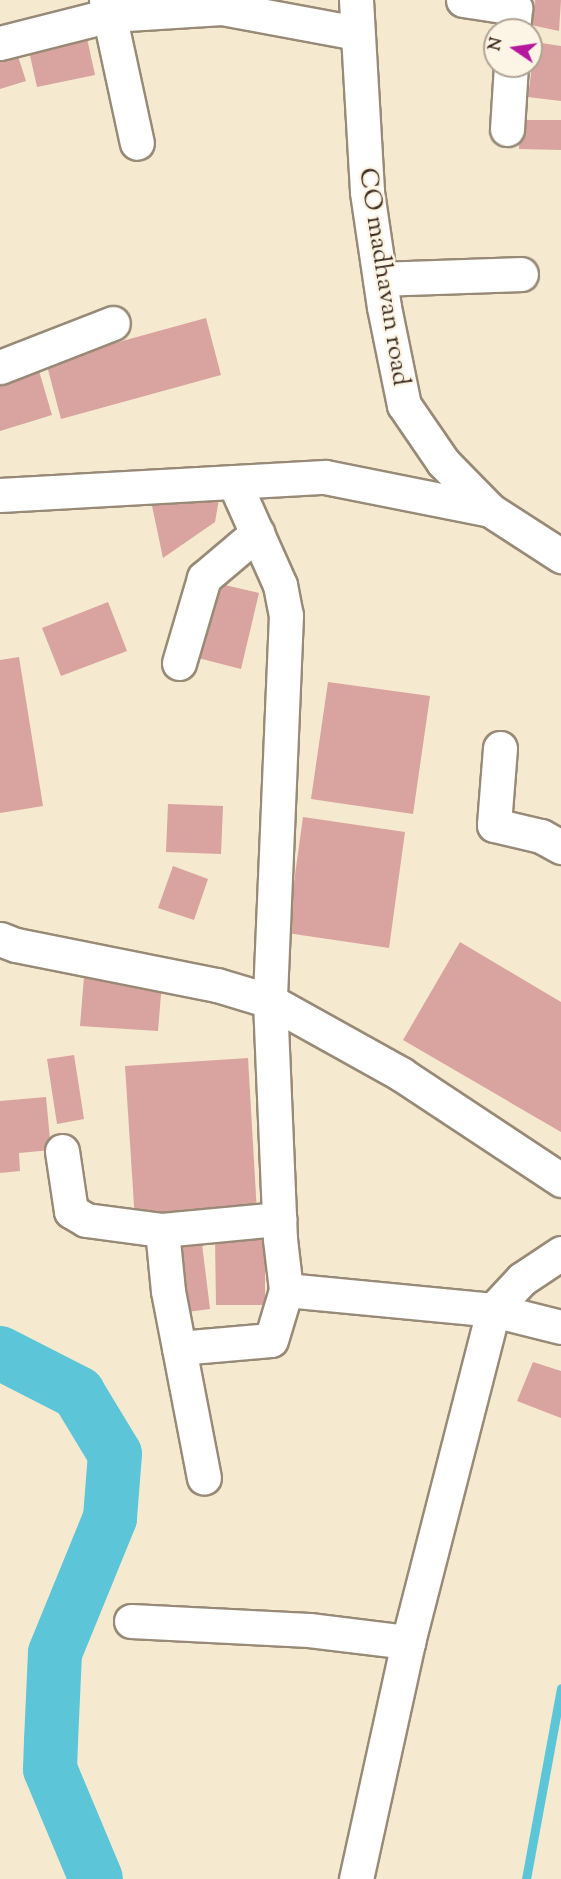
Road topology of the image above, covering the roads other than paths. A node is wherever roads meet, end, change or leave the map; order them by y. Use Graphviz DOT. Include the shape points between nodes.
graph roads {
  1 [pos="356,0"];
  2 [pos="463,0"];
  3 [pos="108,7"];
  4 [pos="514,18"];
  5 [pos="357,33"];
  6 [pos="0,43"];
  7 [pos="510,78"];
  8 [pos="507,129"];
  9 [pos="137,143"];
  10 [pos="521,274"];
  11 [pos="380,279"];
  12 [pos="113,323"];
  13 [pos="0,368"];
  14 [pos="234,482"];
  15 [pos="0,495"];
  16 [pos="490,510"];
  17 [pos="257,533"];
  18 [pos="561,556"];
  19 [pos="179,663"];
  20 [pos="500,748"];
  21 [pos="561,847"];
  22 [pos="0,939"];
  23 [pos="270,1001"];
  24 [pos="62,1151"];
  25 [pos="561,1180"];
  26 [pos="279,1219"];
  27 [pos="162,1230"];
  28 [pos="561,1253"];
  29 [pos="286,1290"];
  30 [pos="493,1310"];
  31 [pos="561,1327"];
  32 [pos="179,1348"];
  33 [pos="204,1478"];
  34 [pos="131,1621"];
  35 [pos="408,1642"];
  36 [pos="356,1879"];
  1 -- 5 [label="street, CO madhavan road"];
  2 -- 4 [label="street" via="514,8"];
  3 -- 5 [label="street" via="222,8"];
  3 -- 6 [label="street"];
  3 -- 9 [label="street"];
  5 -- 11 [label="street, CO madhavan road" via="367,192"];
  7 -- 8 [label="street"];
  10 -- 11 [label="street"];
  11 -- 16 [label="street, CO madhavan road" via="404,405 443,462"];
  12 -- 13 [label="street"];
  14 -- 15 [label="street"];
  14 -- 16 [label="street" via="325,477"];
  14 -- 17 [label="street"];
  16 -- 18 [label="street, CO madhavan road"];
  17 -- 19 [label="street" via="204,578"];
  17 -- 23 [label="street" via="280,585 286,615"];
  20 -- 21 [label="street" via="495,825 541,836"];
  22 -- 23 [label="street" via="217,985"];
  23 -- 25 [label="street" via="401,1074"];
  23 -- 26 [label="street"];
  24 -- 27 [label="street" via="71,1211 86,1220"];
  26 -- 27 [label="street"];
  26 -- 29 [label="street"];
  27 -- 32 [label="street"];
  28 -- 30 [label="street" via="522,1279"];
  29 -- 30 [label="street"];
  29 -- 32 [label="street" via="271,1340"];
  30 -- 31 [label="street"];
  30 -- 35 [label="street"];
  32 -- 33 [label="street"];
  34 -- 35 [label="street" via="309,1630"];
  35 -- 36 [label="street"];
}
